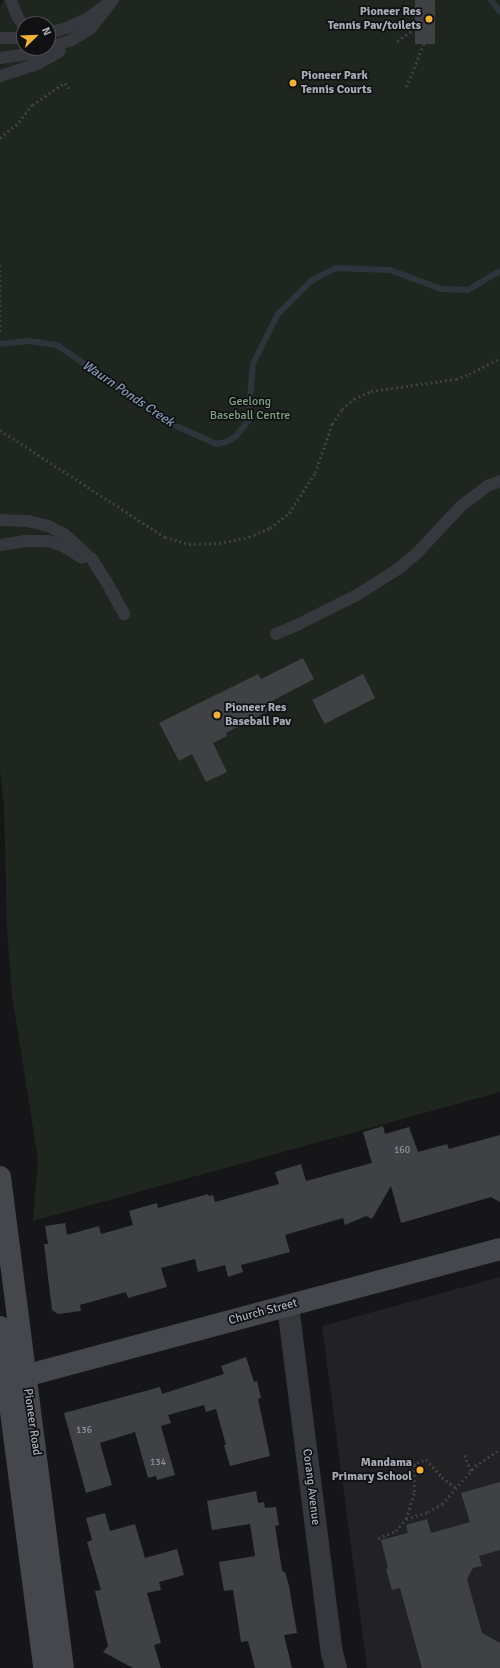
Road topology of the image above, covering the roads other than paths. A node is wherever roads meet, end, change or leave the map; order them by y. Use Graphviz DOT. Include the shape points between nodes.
graph roads {
  1 [pos="11,0"];
  2 [pos="112,0"];
  3 [pos="17,16"];
  4 [pos="91,28"];
  5 [pos="56,31"];
  6 [pos="0,38"];
  7 [pos="16,38"];
  8 [pos="0,58"];
  9 [pos="0,76"];
  10 [pos="500,481"];
  11 [pos="0,520"];
  12 [pos="0,545"];
  13 [pos="103,575"];
  14 [pos="124,614"];
  15 [pos="276,634"];
  16 [pos="0,1177"];
  17 [pos="500,1249"];
  18 [pos="288,1306"];
  19 [pos="0,1327"];
  20 [pos="16,1379"];
  21 [pos="44,1668"];
  22 [pos="63,1668"];
  23 [pos="336,1668"];
  1 -- 3 [label="lane"];
  2 -- 4 [label="lane"];
  2 -- 5 [label="lane" via="88,18"];
  4 -- 8 [label="lane" via="72,40 44,50"];
  4 -- 9 [label="lane" via="37,64"];
  6 -- 7 [label="lane"];
  10 -- 15 [label="lane" via="488,486 461,506 418,552 398,569 356,595"];
  11 -- 13 [label="lane" via="28,521 48,526 76,544 92,559"];
  12 -- 13 [label="lane" via="24,541 49,542 63,546"];
  13 -- 14 [label="lane"];
  16 -- 20 [label="main road, Pioneer Road"];
  17 -- 18 [label="main road, Church Street"];
  18 -- 20 [label="main road, Church Street"];
  18 -- 23 [label="street, Corang Avenue"];
  19 -- 20 [label="main road, Pioneer Road"];
  20 -- 21 [label="main road, Pioneer Road"];
  20 -- 22 [label="main road, Pioneer Road"];
}
